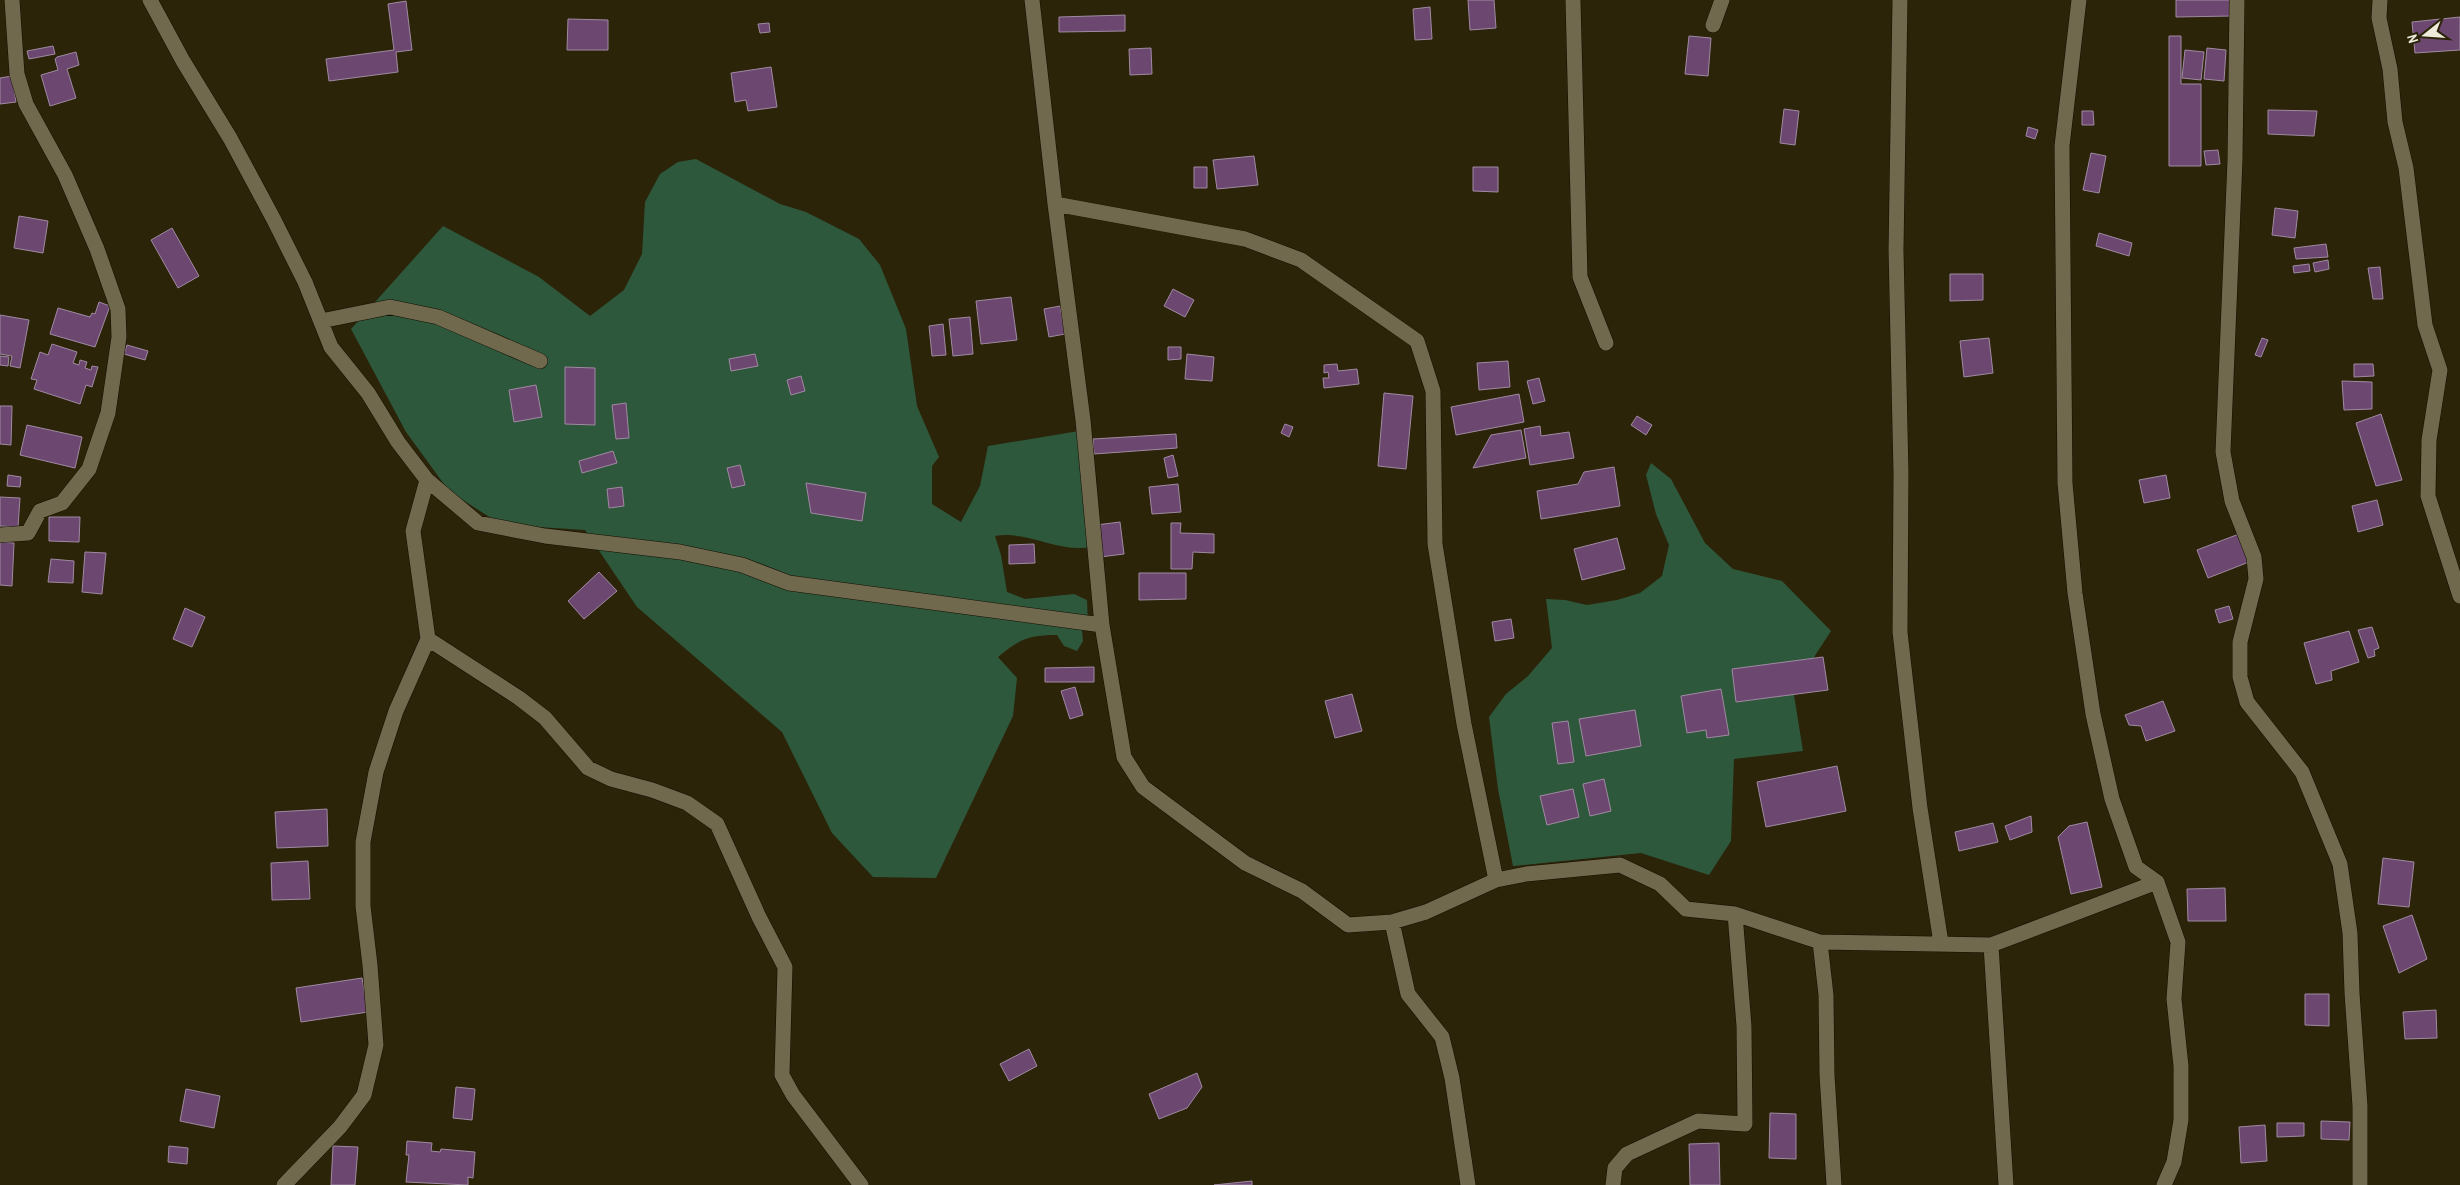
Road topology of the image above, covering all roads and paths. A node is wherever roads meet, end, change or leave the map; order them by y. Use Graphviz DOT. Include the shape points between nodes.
graph roads {
  1 [pos="12,0"];
  2 [pos="150,0"];
  3 [pos="1032,0"];
  4 [pos="1573,0"];
  5 [pos="1722,0"];
  6 [pos="1900,0"];
  7 [pos="2078,0"];
  8 [pos="2237,0"];
  9 [pos="2380,0"];
  10 [pos="1713,25"];
  11 [pos="1055,204"];
  12 [pos="321,322"];
  13 [pos="1606,343"];
  14 [pos="540,361"];
  15 [pos="426,480"];
  16 [pos="0,535"];
  17 [pos="2460,596"];
  18 [pos="1102,625"];
  19 [pos="428,639"];
  20 [pos="1496,880"];
  21 [pos="2156,882"];
  22 [pos="1735,914"];
  23 [pos="1392,922"];
  24 [pos="1820,942"];
  25 [pos="1941,943"];
  26 [pos="1991,945"];
  27 [pos="284,1185"];
  28 [pos="861,1185"];
  29 [pos="1468,1185"];
  30 [pos="1613,1185"];
  31 [pos="1834,1185"];
  32 [pos="2006,1185"];
  33 [pos="2164,1185"];
  34 [pos="2360,1185"];
  1 -- 16 [label="street" via="17,74 24,96 65,175 97,248 118,309 118,337 108,413 89,469 62,503 40,511 28,533"];
  2 -- 12 [label="street" via="183,62 230,138 305,282"];
  3 -- 11 [label="street"];
  4 -- 13 [label="street" via="1580,277"];
  5 -- 10 [label="street"];
  6 -- 25 [label="street" via="1896,250 1901,473 1900,632 1920,808"];
  7 -- 21 [label="street" via="2062,146 2065,483 2074,583 2093,714 2112,800 2136,867"];
  8 -- 34 [label="street" via="2235,160 2223,452 2232,501 2254,557 2256,579 2240,642 2240,677 2248,702 2302,772 2340,864 2350,933 2360,1106"];
  9 -- 17 [label="street" via="2379,18 2406,168 2425,324 2440,370 2429,440 2428,496"];
  11 -- 18 [label="street" via="1083,420"];
  11 -- 20 [label="street" via="1245,239 1301,260 1417,341 1433,391 1435,544 1464,724"];
  12 -- 14 [label="street" via="390,307 438,317"];
  12 -- 15 [label="street" via="331,347 368,393"];
  15 -- 18 [label="street" via="478,523 545,536 680,552 742,565 789,583"];
  15 -- 19 [label="street" via="413,532"];
  18 -- 23 [label="street" via="1124,757 1143,787 1245,863 1302,891 1348,925"];
  19 -- 27 [label="street" via="393,720 376,772 363,842 363,906 376,1045 364,1095 340,1127"];
  19 -- 28 [label="street" via="545,718 588,768 611,779 687,803 718,824 785,967 782,1075 793,1095"];
  20 -- 22 [label="street" via="1620,865 1660,884 1686,909"];
  20 -- 23 [label="street" via="1426,912"];
  21 -- 26 [label="street"];
  21 -- 33 [label="street" via="2178,942 2174,999 2181,1066 2181,1120 2174,1162"];
  22 -- 24 [label="street"];
  22 -- 30 [label="street" via="1744,1026 1745,1124 1698,1121 1627,1154 1615,1168"];
  23 -- 29 [label="street" via="1408,994 1442,1037 1452,1078"];
  24 -- 25 [label="street"];
  24 -- 31 [label="street" via="1826,995"];
  25 -- 26 [label="street"];
  26 -- 32 [label="street"];
}
